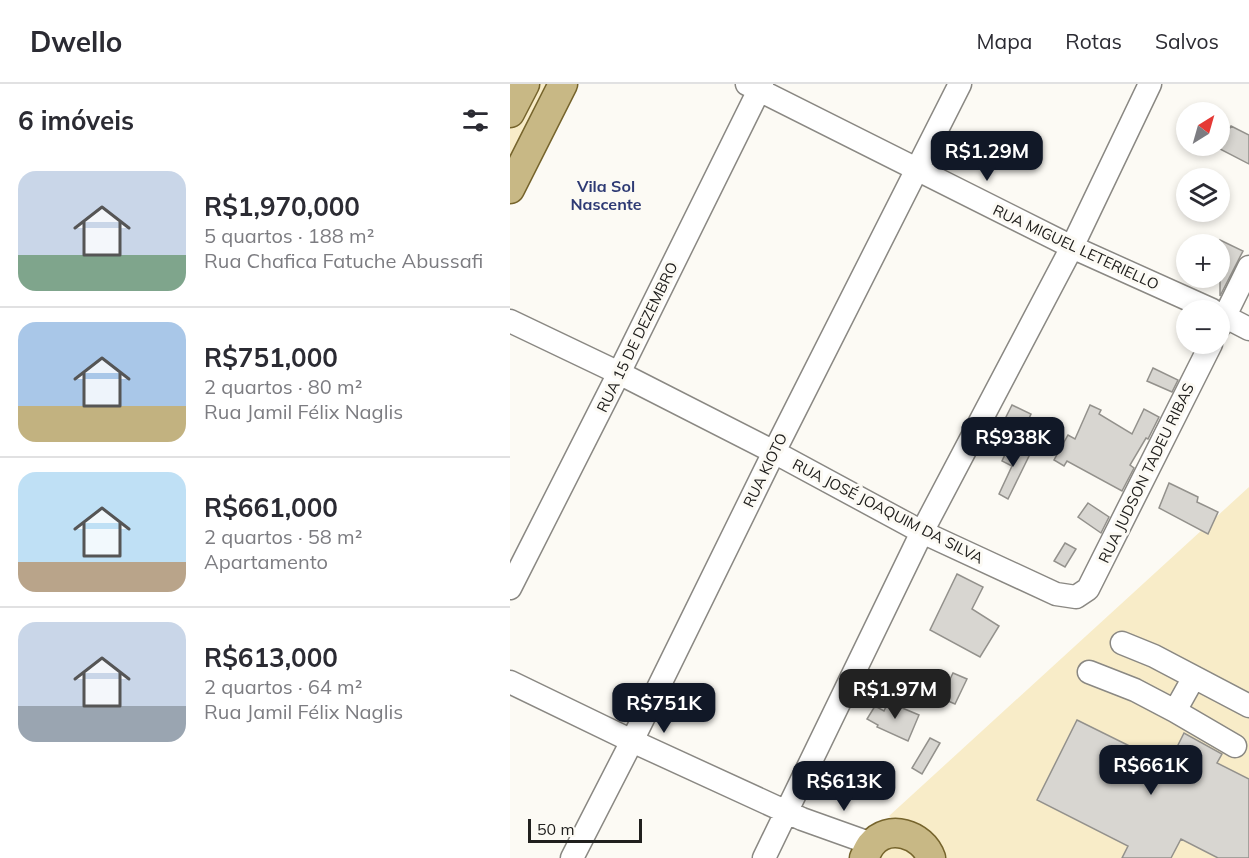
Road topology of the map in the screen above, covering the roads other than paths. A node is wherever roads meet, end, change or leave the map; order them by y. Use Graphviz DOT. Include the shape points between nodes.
graph roads {
  1 [pos="525,84"];
  2 [pos="562,84"];
  3 [pos="960,84"];
  4 [pos="1150,84"];
  5 [pos="756,86"];
  6 [pos="510,113"];
  7 [pos="917,170"];
  8 [pos="510,189"];
  9 [pos="1072,247"];
  10 [pos="1249,267"];
  11 [pos="1183,300"];
  12 [pos="1229,300"];
  13 [pos="510,321"];
  14 [pos="1230,321"];
  15 [pos="1249,329"];
  16 [pos="1206,354"];
  17 [pos="619,374"];
  18 [pos="774,452"];
  19 [pos="922,532"];
  20 [pos="510,588"];
  21 [pos="1076,597"];
  22 [pos="1122,644"];
  23 [pos="1089,672"];
  24 [pos="1194,677"];
  25 [pos="510,681"];
  26 [pos="1249,706"];
  27 [pos="1175,711"];
  28 [pos="632,741"];
  29 [pos="1235,746"];
  30 [pos="794,815"];
  31 [pos="865,853"];
  32 [pos="934,856"];
  33 [pos="572,858"];
  34 [pos="764,858"];
  1 -- 6 [label="main road"];
  2 -- 8 [label="main road"];
  3 -- 7 [label="street, RUA KIOTO"];
  4 -- 9 [label="street"];
  5 -- 7 [label="street, RUA MIGUEL LETERIELLO"];
  5 -- 17 [label="street, RUA 15 DE DEZEMBRO"];
  7 -- 9 [label="street, RUA MIGUEL LETERIELLO"];
  7 -- 18 [label="street, RUA KIOTO"];
  9 -- 11 [label="street, RUA MIGUEL LETERIELLO"];
  9 -- 19 [label="street"];
  10 -- 12 [label="street"];
  13 -- 17 [label="street, RUA JOSÉ JOAQUIM DA SILVA"];
  14 -- 15 [label="street, RUA MIGUEL LETERIELLO"];
  16 -- 21 [label="street, RUA JUDSON TADEU RIBAS" via="1089,589"];
  17 -- 18 [label="street, RUA JOSÉ JOAQUIM DA SILVA"];
  17 -- 20 [label="street, RUA 15 DE DEZEMBRO"];
  18 -- 19 [label="street, RUA JOSÉ JOAQUIM DA SILVA"];
  18 -- 28 [label="street, RUA KIOTO"];
  19 -- 21 [label="street, RUA JOSÉ JOAQUIM DA SILVA" via="1056,594"];
  19 -- 30 [label="street"];
  22 -- 24 [label="street"];
  23 -- 27 [label="street"];
  24 -- 26 [label="street"];
  24 -- 27 [label="street"];
  25 -- 28 [label="street"];
  27 -- 29 [label="street"];
  28 -- 30 [label="street"];
  28 -- 33 [label="street, RUA KIOTO"];
  30 -- 31 [label="street"];
  30 -- 34 [label="street"];
  31 -- 32 [label="main road" via="883,836 896,833 920,841"];
}
